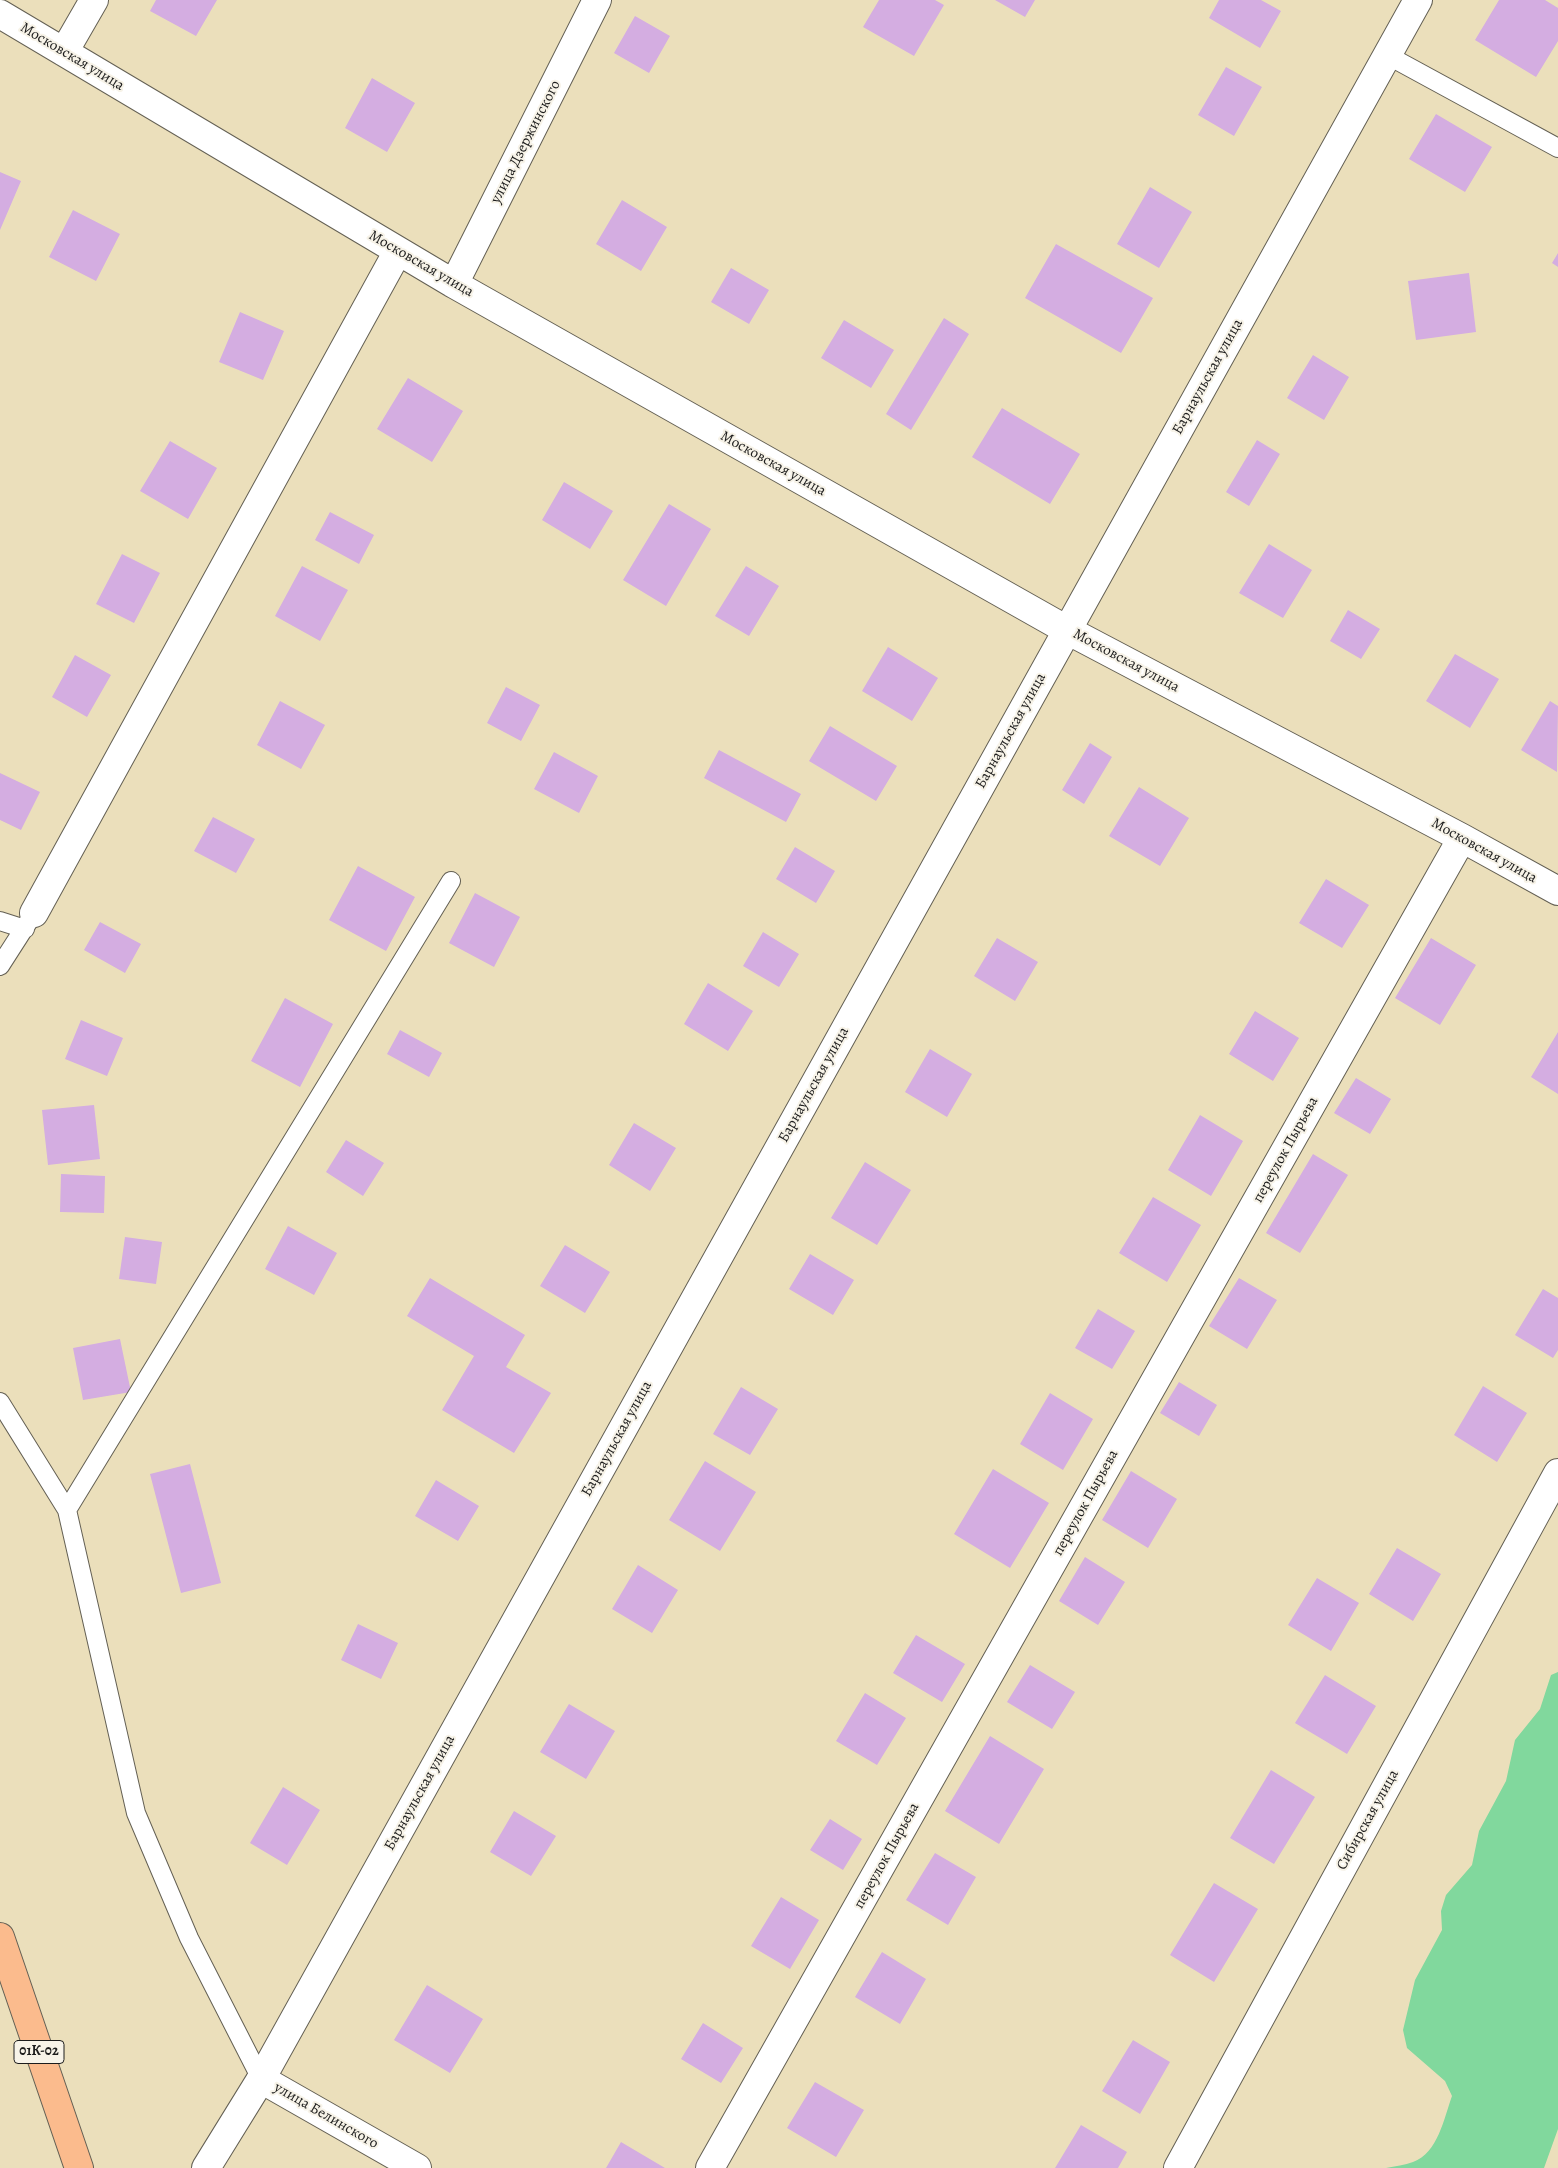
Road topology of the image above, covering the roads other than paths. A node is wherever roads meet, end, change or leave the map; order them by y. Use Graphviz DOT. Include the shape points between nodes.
graph roads {
  1 [pos="94,0"];
  2 [pos="597,0"];
  3 [pos="1418,0"];
  4 [pos="0,14"];
  5 [pos="64,52"];
  6 [pos="1387,55"];
  7 [pos="1558,148"];
  8 [pos="398,251"];
  9 [pos="454,284"];
  10 [pos="1067,630"];
  11 [pos="1462,838"];
  12 [pos="450,881"];
  13 [pos="1558,891"];
  14 [pos="0,921"];
  15 [pos="29,921"];
  16 [pos="0,966"];
  17 [pos="0,1402"];
  18 [pos="0,1414"];
  19 [pos="25,1443"];
  20 [pos="1558,1473"];
  21 [pos="67,1510"];
  22 [pos="0,1937"];
  23 [pos="261,2079"];
  24 [pos="79,2168"];
  25 [pos="206,2168"];
  26 [pos="418,2168"];
  27 [pos="710,2168"];
  28 [pos="1178,2168"];
  1 -- 5 [label="street"];
  2 -- 9 [label="street, улица Дзержинского"];
  3 -- 6 [label="street, Барнаульская улица"];
  4 -- 5 [label="street, Московская улица"];
  5 -- 8 [label="street, Московская улица"];
  6 -- 7 [label="lane"];
  6 -- 10 [label="street, Барнаульская улица"];
  8 -- 9 [label="street, Московская улица"];
  8 -- 15 [label="street"];
  9 -- 10 [label="street, Московская улица"];
  10 -- 11 [label="street, Московская улица"];
  10 -- 23 [label="street, Барнаульская улица"];
  11 -- 13 [label="street, Московская улица"];
  11 -- 27 [label="street, переулок Пырьева"];
  12 -- 21 [label="lane"];
  14 -- 15 [label="lane"];
  15 -- 16 [label="lane"];
  17 -- 19 [label="lane"];
  18 -- 19 [label="lane"];
  19 -- 21 [label="lane"];
  20 -- 28 [label="street, Сибирская улица"];
  21 -- 23 [label="lane" via="136,1813 189,1938"];
  22 -- 24 [label="main road, 01К-02"];
  23 -- 25 [label="street, Барнаульская улица"];
  23 -- 26 [label="street, улица Белинского"];
}
